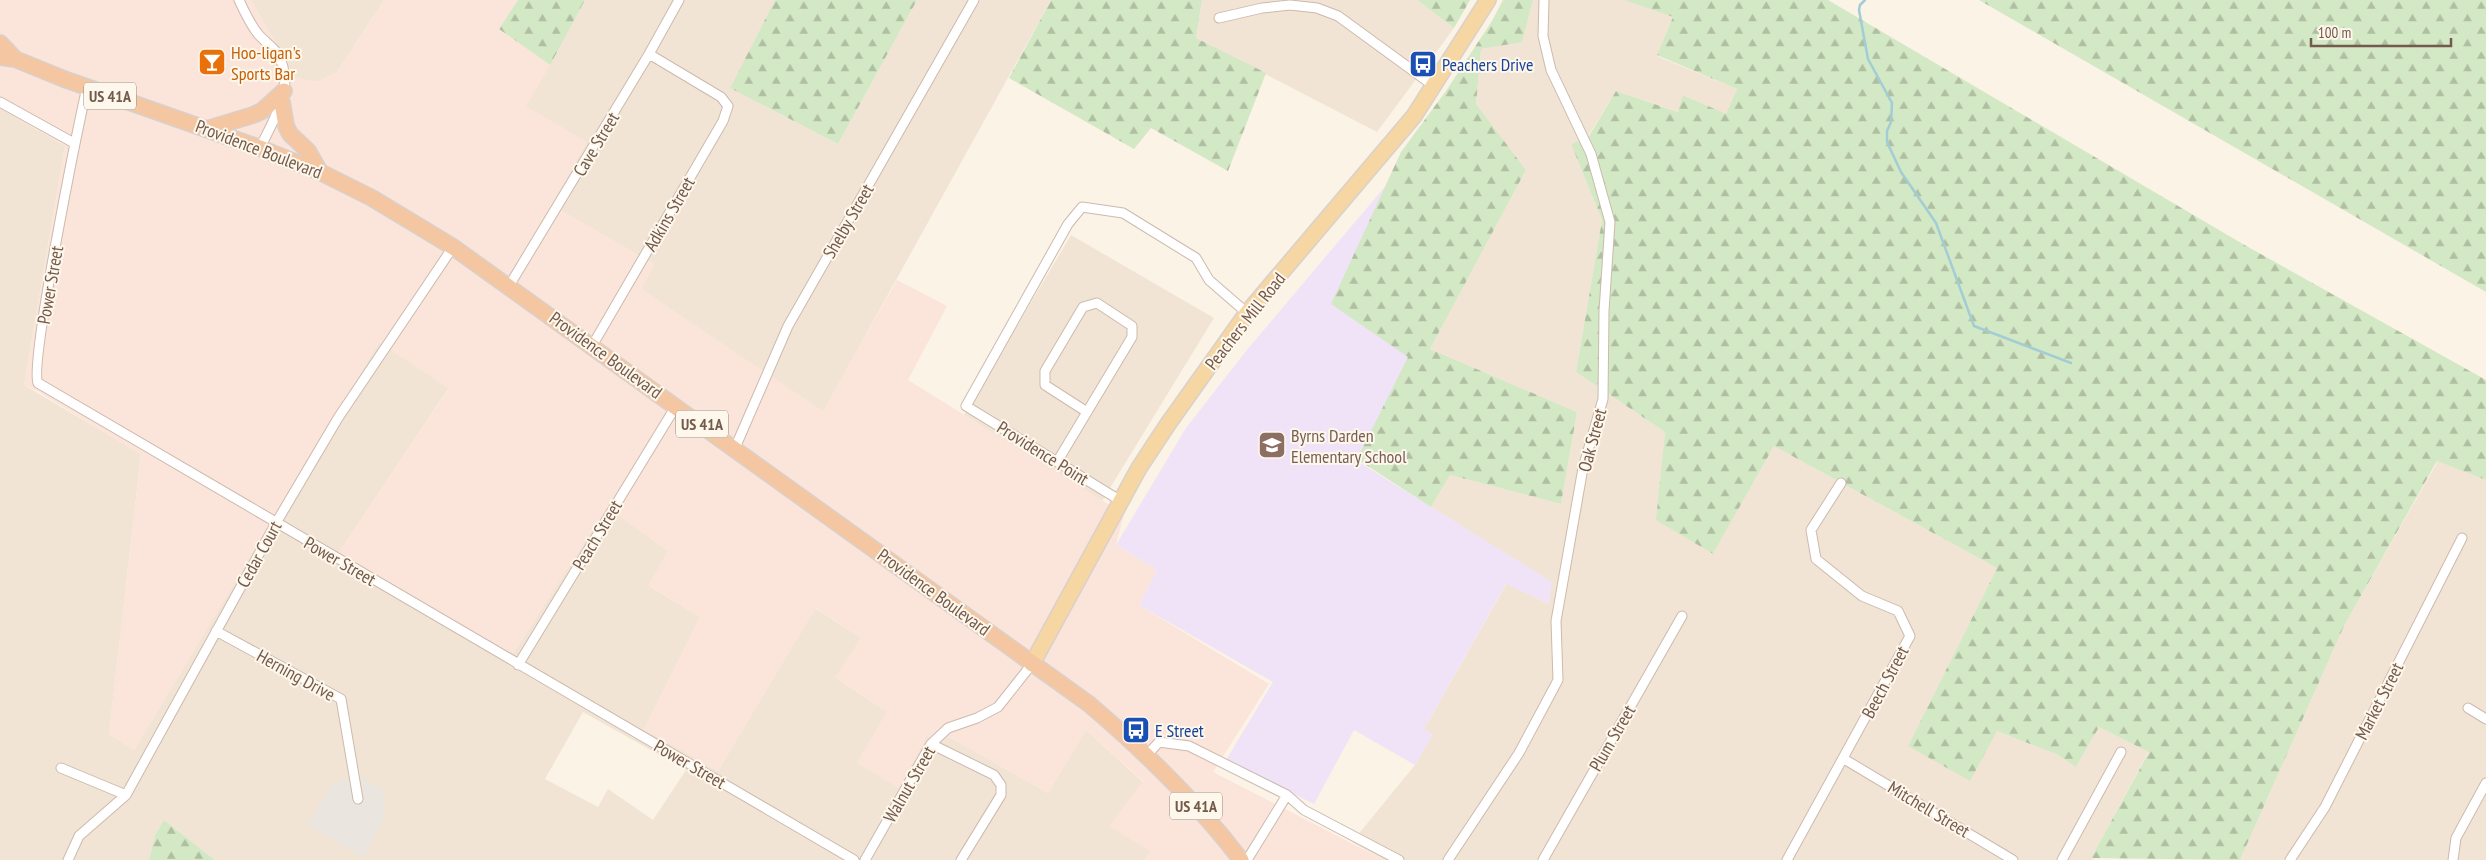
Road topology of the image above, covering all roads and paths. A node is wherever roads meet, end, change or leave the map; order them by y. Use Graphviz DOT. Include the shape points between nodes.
graph roads {
  1 [pos="238,0"];
  2 [pos="679,0"];
  3 [pos="974,0"];
  4 [pos="1488,0"];
  5 [pos="1544,0"];
  6 [pos="1219,18"];
  7 [pos="0,43"];
  8 [pos="649,54"];
  9 [pos="0,57"];
  10 [pos="15,59"];
  11 [pos="1434,86"];
  12 [pos="87,87"];
  13 [pos="283,96"];
  14 [pos="0,102"];
  15 [pos="207,129"];
  16 [pos="74,143"];
  17 [pos="260,148"];
  18 [pos="320,172"];
  19 [pos="453,246"];
  20 [pos="509,286"];
  21 [pos="1247,313"];
  22 [pos="592,346"];
  23 [pos="676,406"];
  24 [pos="1087,412"];
  25 [pos="735,448"];
  26 [pos="1057,462"];
  27 [pos="1840,482"];
  28 [pos="1121,501"];
  29 [pos="276,523"];
  30 [pos="2462,538"];
  31 [pos="1682,616"];
  32 [pos="216,631"];
  33 [pos="1032,664"];
  34 [pos="518,665"];
  35 [pos="2468,708"];
  36 [pos="2486,719"];
  37 [pos="931,744"];
  38 [pos="2121,752"];
  39 [pos="1146,756"];
  40 [pos="1844,759"];
  41 [pos="61,768"];
  42 [pos="2486,783"];
  43 [pos="126,795"];
  44 [pos="1287,795"];
  45 [pos="358,799"];
  46 [pos="68,860"];
  47 [pos="854,860"];
  48 [pos="865,860"];
  49 [pos="961,860"];
  50 [pos="1241,860"];
  51 [pos="1246,860"];
  52 [pos="1399,860"];
  53 [pos="1448,860"];
  54 [pos="1543,860"];
  55 [pos="1787,860"];
  56 [pos="2013,860"];
  57 [pos="2062,860"];
  58 [pos="2290,860"];
  59 [pos="2453,860"];
  1 -- 13 [label="street" via="257,33 276,52 284,68"];
  2 -- 8 [label="street, Cave Street"];
  3 -- 25 [label="street, Shelby Street" via="788,326"];
  4 -- 11 [label="main road, Peachers Mill Road"];
  5 -- 53 [label="street, Oak Street" via="1543,36 1551,70 1591,154 1610,222 1603,398 1583,468 1556,620 1558,680 1519,753"];
  6 -- 11 [label="street" via="1290,5 1317,8 1338,16"];
  7 -- 10 [label="highway, US 41A"];
  8 -- 20 [label="street, Cave Street"];
  8 -- 22 [label="street, Adkins Street" via="726,101 728,106"];
  9 -- 10 [label="highway, US 41A"];
  10 -- 12 [label="highway, Providence Boulevard / US 41A"];
  11 -- 21 [label="main road, Peachers Mill Road" via="1392,145"];
  12 -- 15 [label="highway, Providence Boulevard / US 41A"];
  12 -- 16 [label="street, Power Street"];
  13 -- 15 [label="highway" via="253,115"];
  13 -- 17 [label="street"];
  13 -- 18 [label="highway" via="286,126 308,151"];
  14 -- 16 [label="street"];
  15 -- 17 [label="highway, Providence Boulevard / US 41A"];
  16 -- 29 [label="street, Power Street" via="35,373 38,383"];
  17 -- 18 [label="highway, Providence Boulevard / US 41A"];
  18 -- 19 [label="highway, Providence Boulevard / US 41A" via="372,198"];
  19 -- 20 [label="highway, Providence Boulevard / US 41A"];
  19 -- 29 [label="street, Cedar Court" via="338,418"];
  20 -- 22 [label="highway, Providence Boulevard / US 41A"];
  21 -- 26 [label="street, Providence Point" via="1208,280 1196,258 1123,213 1082,207 1047,259 966,406"];
  21 -- 28 [label="main road, Peachers Mill Road" via="1168,424"];
  22 -- 23 [label="highway, Providence Boulevard / US 41A"];
  23 -- 25 [label="highway, Providence Boulevard / US 41A"];
  23 -- 34 [label="street, Peach Street"];
  24 -- 24 [label="street" via="1132,336 1132,326 1097,303 1084,307 1045,371 1044,378 1045,385"];
  24 -- 26 [label="street"];
  25 -- 33 [label="highway, Providence Boulevard / US 41A"];
  26 -- 28 [label="street, Providence Point"];
  27 -- 40 [label="street, Beech Street" via="1811,530 1816,559 1862,596 1898,611 1910,636"];
  28 -- 33 [label="main road, Peachers Mill Road"];
  29 -- 32 [label="street, Cedar Court"];
  29 -- 34 [label="street, Power Street"];
  30 -- 58 [label="street, Market Street" via="2326,807"];
  31 -- 54 [label="street, Plum Street"];
  32 -- 43 [label="street, Cedar Court"];
  32 -- 45 [label="street, Herning Drive" via="341,699"];
  33 -- 37 [label="street, Walnut Street" via="998,707 948,728"];
  33 -- 39 [label="highway, Providence Boulevard / US 41A" via="1089,704"];
  34 -- 47 [label="street, Power Street"];
  35 -- 36 [label="street"];
  37 -- 48 [label="street, Walnut Street"];
  37 -- 49 [label="street" via="994,776 1001,786 1001,795"];
  38 -- 57 [label="street"];
  39 -- 44 [label="street" via="1159,742 1189,746"];
  39 -- 50 [label="highway, Providence Boulevard / US 41A" via="1188,796"];
  40 -- 55 [label="street, Beech Street"];
  40 -- 56 [label="street, Mitchell Street"];
  41 -- 43 [label="street"];
  42 -- 59 [label="street" via="2456,838"];
  43 -- 46 [label="street, Cedar Court" via="79,836"];
  44 -- 51 [label="street"];
  44 -- 52 [label="street" via="1304,810"];
}
